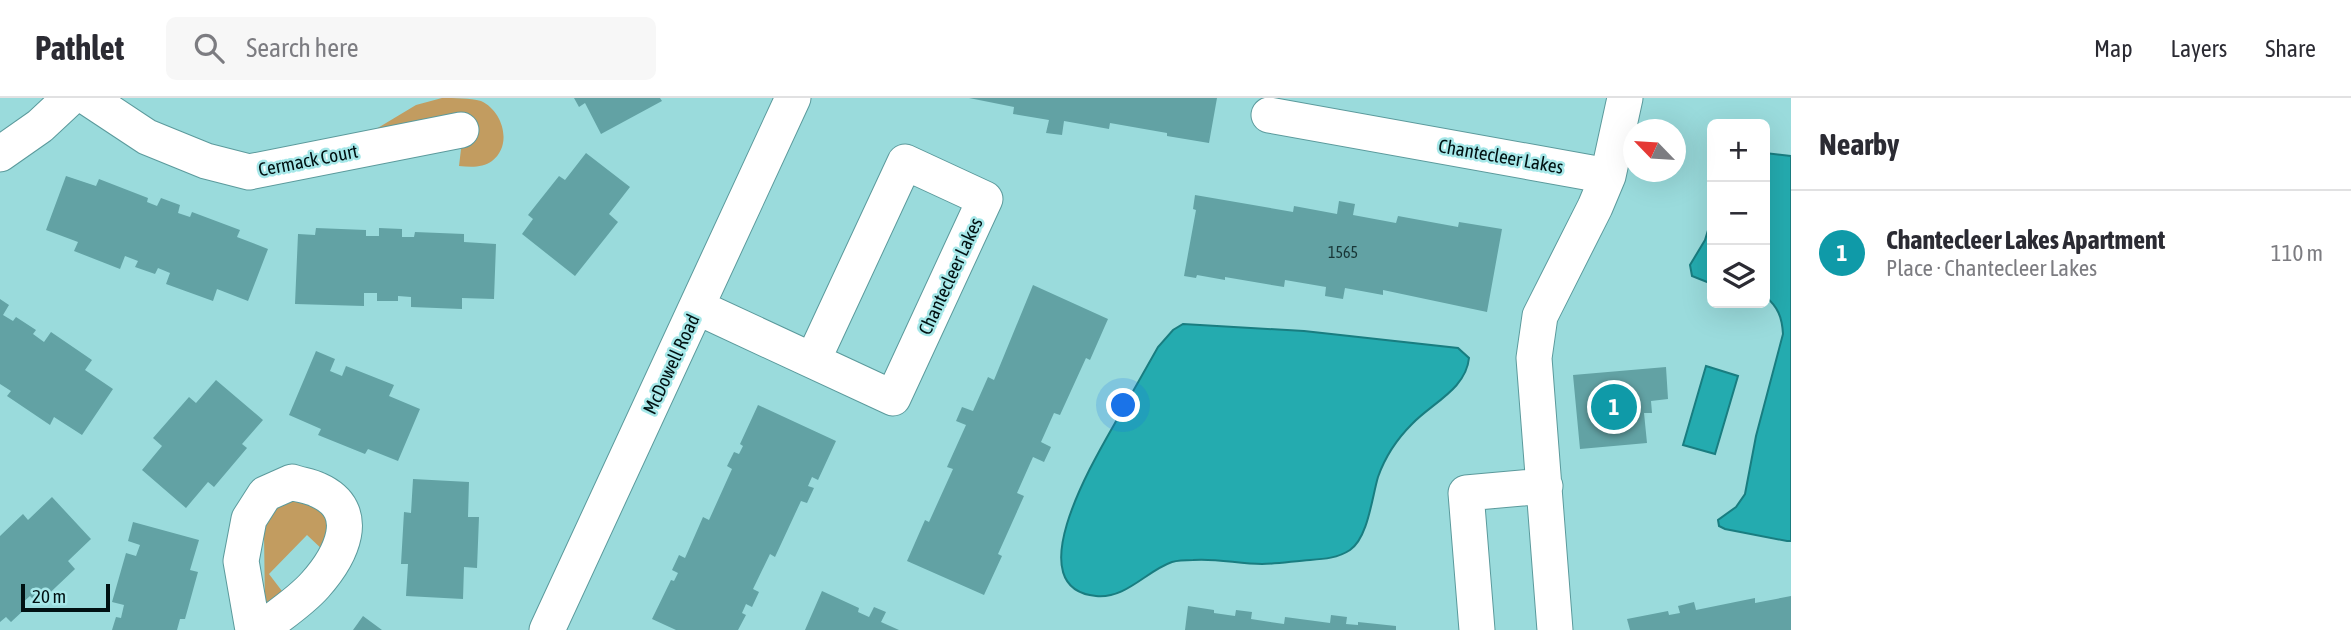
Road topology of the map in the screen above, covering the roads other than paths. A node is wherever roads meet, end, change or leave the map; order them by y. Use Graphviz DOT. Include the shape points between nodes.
graph roads {
  1 [pos="70,98"];
  2 [pos="88,98"];
  3 [pos="793,98"];
  4 [pos="1625,98"];
  5 [pos="1269,115"];
  6 [pos="461,130"];
  7 [pos="0,154"];
  8 [pos="1608,176"];
  9 [pos="697,307"];
  10 [pos="813,360"];
  11 [pos="1545,486"];
  12 [pos="253,630"];
  13 [pos="260,630"];
  14 [pos="547,630"];
  15 [pos="1476,630"];
  16 [pos="1555,630"];
  1 -- 7 [label="street"];
  2 -- 6 [label="street, Cermack Court" via="147,137 206,161 249,172"];
  3 -- 9 [label="street, McDowell Road"];
  4 -- 8 [label="street"];
  5 -- 8 [label="street, Chantecleer Lakes"];
  8 -- 11 [label="street" via="1540,316 1534,358"];
  9 -- 10 [label="street, Chantecleer Lakes"];
  9 -- 14 [label="street, McDowell Road"];
  10 -- 10 [label="street, Chantecleer Lakes" via="905,162 985,199 893,398"];
  11 -- 15 [label="street" via="1466,493"];
  11 -- 16 [label="street"];
  12 -- 13 [label="street" via="241,561 249,519 265,494 292,482 320,490 341,507 345,525 341,550 314,586"];
}
